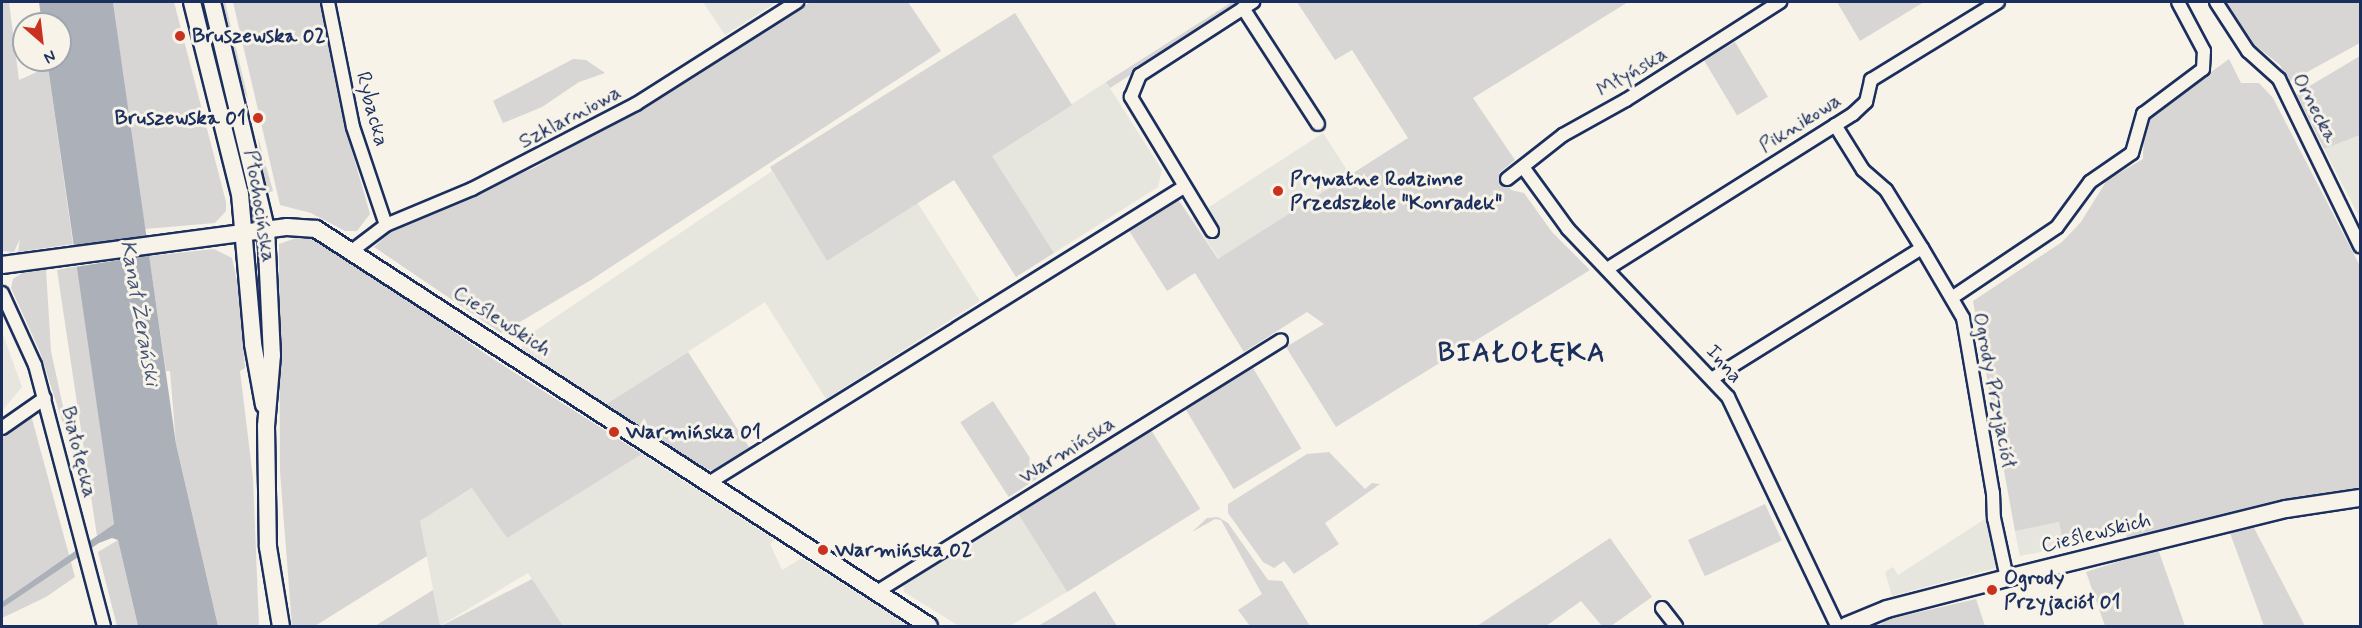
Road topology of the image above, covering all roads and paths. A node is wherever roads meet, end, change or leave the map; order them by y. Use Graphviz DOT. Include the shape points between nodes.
graph roads {
  1 [pos="192,2"];
  2 [pos="212,2"];
  3 [pos="328,2"];
  4 [pos="797,2"];
  5 [pos="1780,2"];
  6 [pos="1998,2"];
  7 [pos="2178,2"];
  8 [pos="2216,2"];
  9 [pos="1248,5"];
  10 [pos="1318,124"];
  11 [pos="1835,125"];
  12 [pos="1522,167"];
  13 [pos="1507,179"];
  14 [pos="1184,187"];
  15 [pos="386,225"];
  16 [pos="266,229"];
  17 [pos="1212,231"];
  18 [pos="244,232"];
  19 [pos="2361,246"];
  20 [pos="1922,248"];
  21 [pos="353,250"];
  22 [pos="2,265"];
  23 [pos="1607,269"];
  24 [pos="2,292"];
  25 [pos="1953,297"];
  26 [pos="1281,340"];
  27 [pos="1713,378"];
  28 [pos="45,398"];
  29 [pos="267,420"];
  30 [pos="2,428"];
  31 [pos="707,484"];
  32 [pos="2361,498"];
  33 [pos="2007,578"];
  34 [pos="875,593"];
  35 [pos="1662,608"];
  36 [pos="104,627"];
  37 [pos="280,627"];
  38 [pos="929,627"];
  39 [pos="1676,627"];
  40 [pos="1837,627"];
  41 [pos="1846,627"];
  1 -- 18 [label="street, Płochocińska" via="240,194"];
  2 -- 16 [label="street, Płochocińska"];
  3 -- 15 [label="street, Rybacka" via="353,127"];
  4 -- 15 [label="street, Szklarniowa" via="636,104 472,189"];
  5 -- 12 [label="street, Młyńska" via="1626,100 1563,135"];
  6 -- 11 [label="street, Piknikowa" via="1871,80 1862,107"];
  7 -- 25 [label="street" via="2204,51 2203,69 2143,114 2132,153 2094,178 2057,227"];
  8 -- 19 [label="street, Ornecka" via="2248,51 2279,79"];
  9 -- 10 [label="street"];
  9 -- 14 [label="street" via="1140,75 1133,87 1131,97 1139,114"];
  11 -- 20 [label="street, Ogrody Przyjaciół" via="1863,170 1886,190"];
  11 -- 23 [label="street, Piknikowa"];
  12 -- 13 [label="street, Młyńska"];
  12 -- 23 [label="street, Inna" via="1568,229"];
  14 -- 17 [label="street"];
  14 -- 31 [label="street"];
  15 -- 21 [label="street, Szklarniowa"];
  16 -- 18 [label="street, Cieślewskich"];
  16 -- 21 [label="street, Cieślewskich" via="315,229"];
  16 -- 29 [label="street, Płochocińska" via="272,355"];
  18 -- 22 [label="street, Cieślewskich"];
  18 -- 29 [label="street, Płochocińska" via="256,373"];
  20 -- 25 [label="street, Ogrody Przyjaciół"];
  20 -- 27 [label="street"];
  21 -- 31 [label="street, Cieślewskich"];
  23 -- 27 [label="street, Inna"];
  24 -- 28 [label="street, Białołęcka" via="28,345"];
  25 -- 33 [label="street, Ogrody Przyjaciół" via="1963,318"];
  26 -- 34 [label="street, Warmińska"];
  27 -- 40 [label="street, Inna" via="1736,410"];
  28 -- 30 [label="street"];
  28 -- 36 [label="street, Białołęcka"];
  29 -- 37 [label="street, Płochocińska" via="268,547"];
  31 -- 34 [label="street, Cieślewskich"];
  32 -- 33 [label="street, Cieślewskich" via="2286,509"];
  33 -- 41 [label="street, Cieślewskich" via="1887,609"];
  34 -- 38 [label="street, Cieślewskich"];
  35 -- 39 [label="street"];
}
